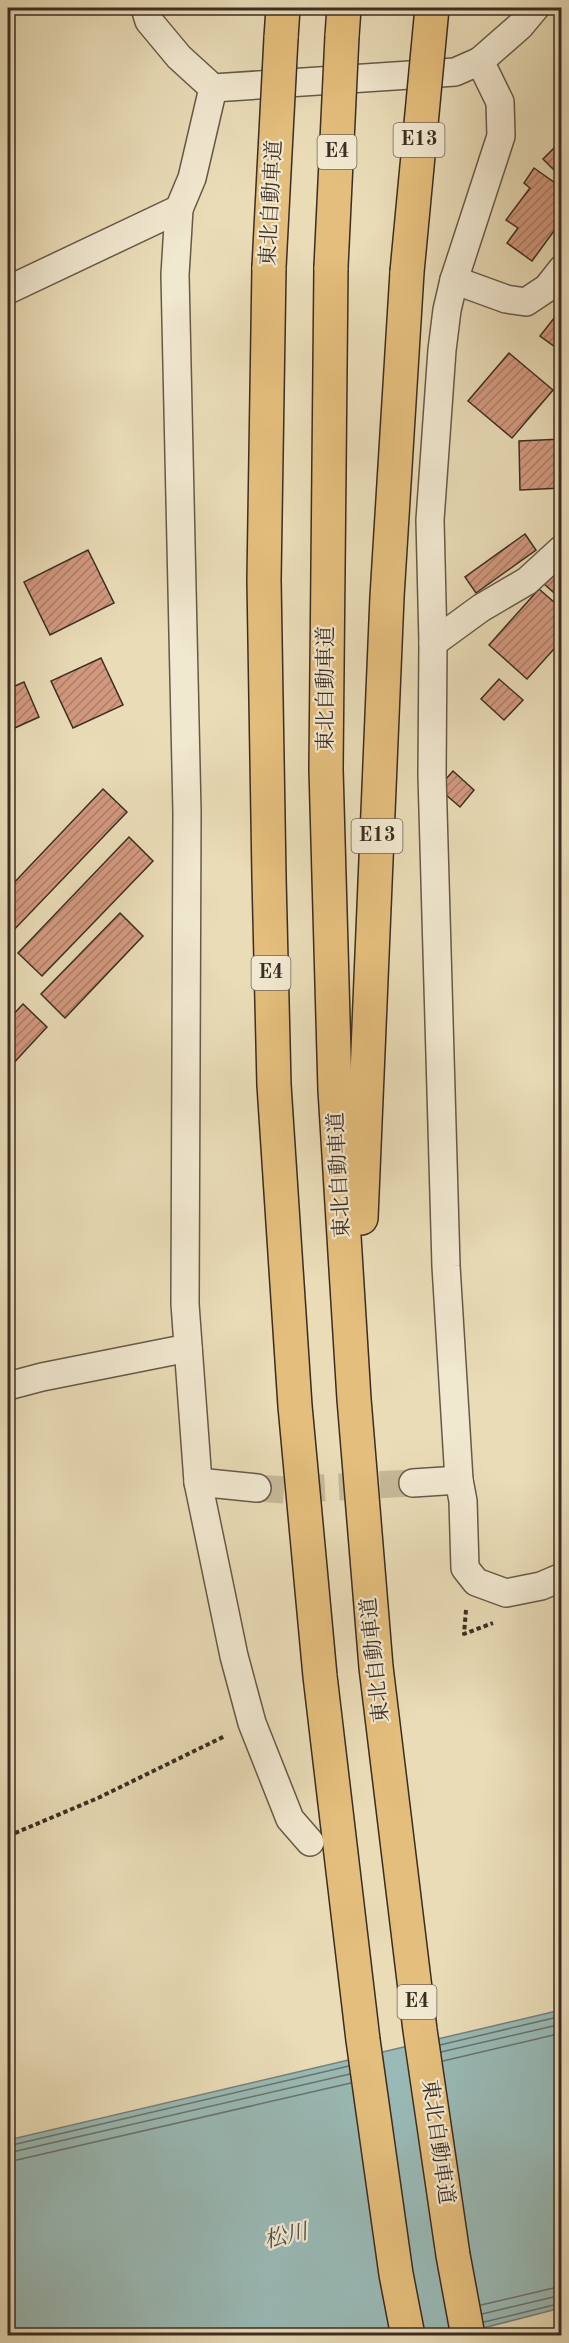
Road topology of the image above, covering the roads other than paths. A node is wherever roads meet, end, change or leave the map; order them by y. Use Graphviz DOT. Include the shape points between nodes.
graph roads {
  1 [pos="145,8"];
  2 [pos="432,8"];
  3 [pos="535,8"];
  4 [pos="343,22"];
  5 [pos="282,23"];
  6 [pos="480,61"];
  7 [pos="213,88"];
  8 [pos="179,209"];
  9 [pos="561,269"];
  10 [pos="454,280"];
  11 [pos="8,290"];
  12 [pos="561,549"];
  13 [pos="433,643"];
  14 [pos="188,1348"];
  15 [pos="8,1386"];
  16 [pos="354,1400"];
  17 [pos="459,1480"];
  18 [pos="198,1482"];
  19 [pos="413,1483"];
  20 [pos="257,1488"];
  21 [pos="561,1577"];
  22 [pos="310,1842"];
  23 [pos="408,2336"];
  24 [pos="468,2336"];
  1 -- 7 [label="street" via="149,21 179,57"];
  2 -- 16 [label="highway, E13, bridge" via="406,272 387,597"];
  3 -- 6 [label="street"];
  4 -- 16 [label="highway, 東北自動車道 / E4, bridge" via="332,267 326,769 335,1090"];
  5 -- 23 [label="highway, 東北自動車道 / E4, bridge" via="269,267 264,580 274,1085 295,1406 320,1676 363,2040"];
  6 -- 7 [label="street" via="455,72"];
  6 -- 10 [label="street" via="500,102 501,136"];
  7 -- 8 [label="street" via="192,178"];
  8 -- 11 [label="street"];
  8 -- 14 [label="street" via="175,275 187,812"];
  9 -- 10 [label="street" via="547,288 526,303"];
  10 -- 13 [label="street" via="442,350 430,520"];
  12 -- 13 [label="street" via="527,581 480,608"];
  13 -- 17 [label="street" via="432,775 446,1266"];
  14 -- 15 [label="street"];
  14 -- 18 [label="street"];
  16 -- 24 [label="highway, 東北自動車道 / E4" via="376,1667 420,2030"];
  17 -- 19 [label="street"];
  17 -- 21 [label="street" via="465,1568 476,1582 507,1593"];
  18 -- 20 [label="street"];
  18 -- 22 [label="street" via="252,1723 290,1819"];
}
